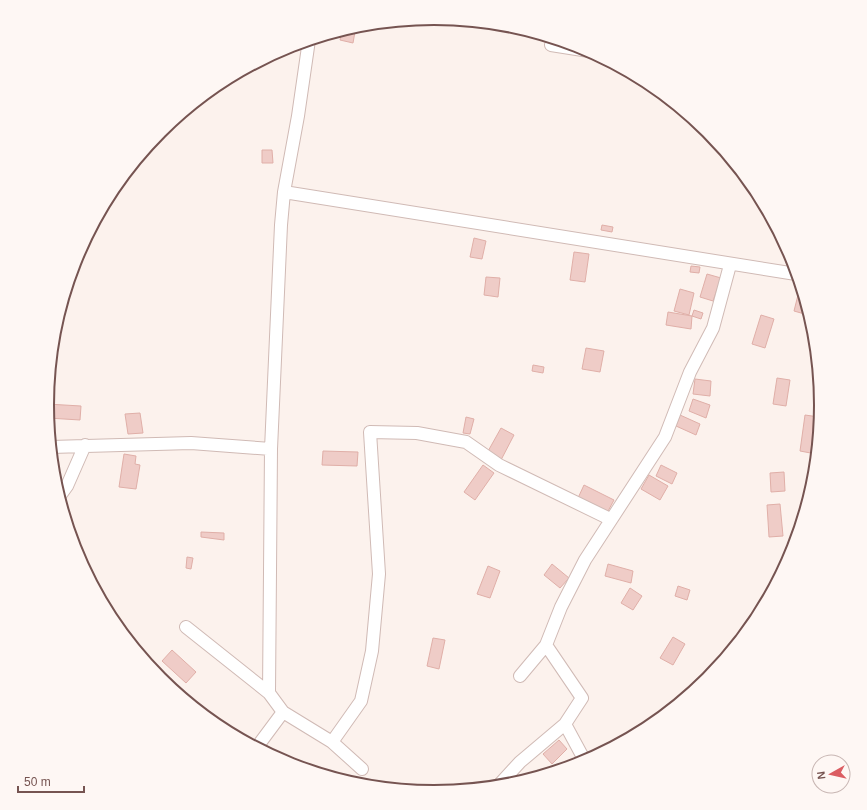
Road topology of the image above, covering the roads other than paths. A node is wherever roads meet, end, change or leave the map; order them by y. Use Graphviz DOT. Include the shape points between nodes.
graph roads {
  1 [pos="551,45"];
  2 [pos="308,46"];
  3 [pos="559,46"];
  4 [pos="284,192"];
  5 [pos="730,265"];
  6 [pos="790,273"];
  7 [pos="85,445"];
  8 [pos="56,446"];
  9 [pos="272,449"];
  10 [pos="63,491"];
  11 [pos="610,519"];
  12 [pos="186,627"];
  13 [pos="546,646"];
  14 [pos="520,676"];
  15 [pos="269,693"];
  16 [pos="283,712"];
  17 [pos="565,724"];
  18 [pos="332,742"];
  19 [pos="259,743"];
  20 [pos="582,755"];
  21 [pos="362,769"];
  22 [pos="505,778"];
  1 -- 3 [label="street"];
  2 -- 4 [label="street"];
  4 -- 5 [label="street"];
  4 -- 9 [label="street"];
  5 -- 6 [label="street"];
  5 -- 11 [label="street" via="713,328 690,372 665,437"];
  7 -- 8 [label="street"];
  7 -- 9 [label="street" via="192,443"];
  7 -- 10 [label="street"];
  9 -- 15 [label="street"];
  11 -- 13 [label="street" via="561,607"];
  11 -- 18 [label="street" via="499,465 466,442 417,433 370,432 379,574 372,651 361,701"];
  12 -- 15 [label="street"];
  13 -- 14 [label="street"];
  13 -- 17 [label="street" via="582,698"];
  15 -- 16 [label="street"];
  16 -- 18 [label="street"];
  16 -- 19 [label="street"];
  17 -- 20 [label="street"];
  17 -- 22 [label="street" via="520,762"];
  18 -- 21 [label="street"];
}
